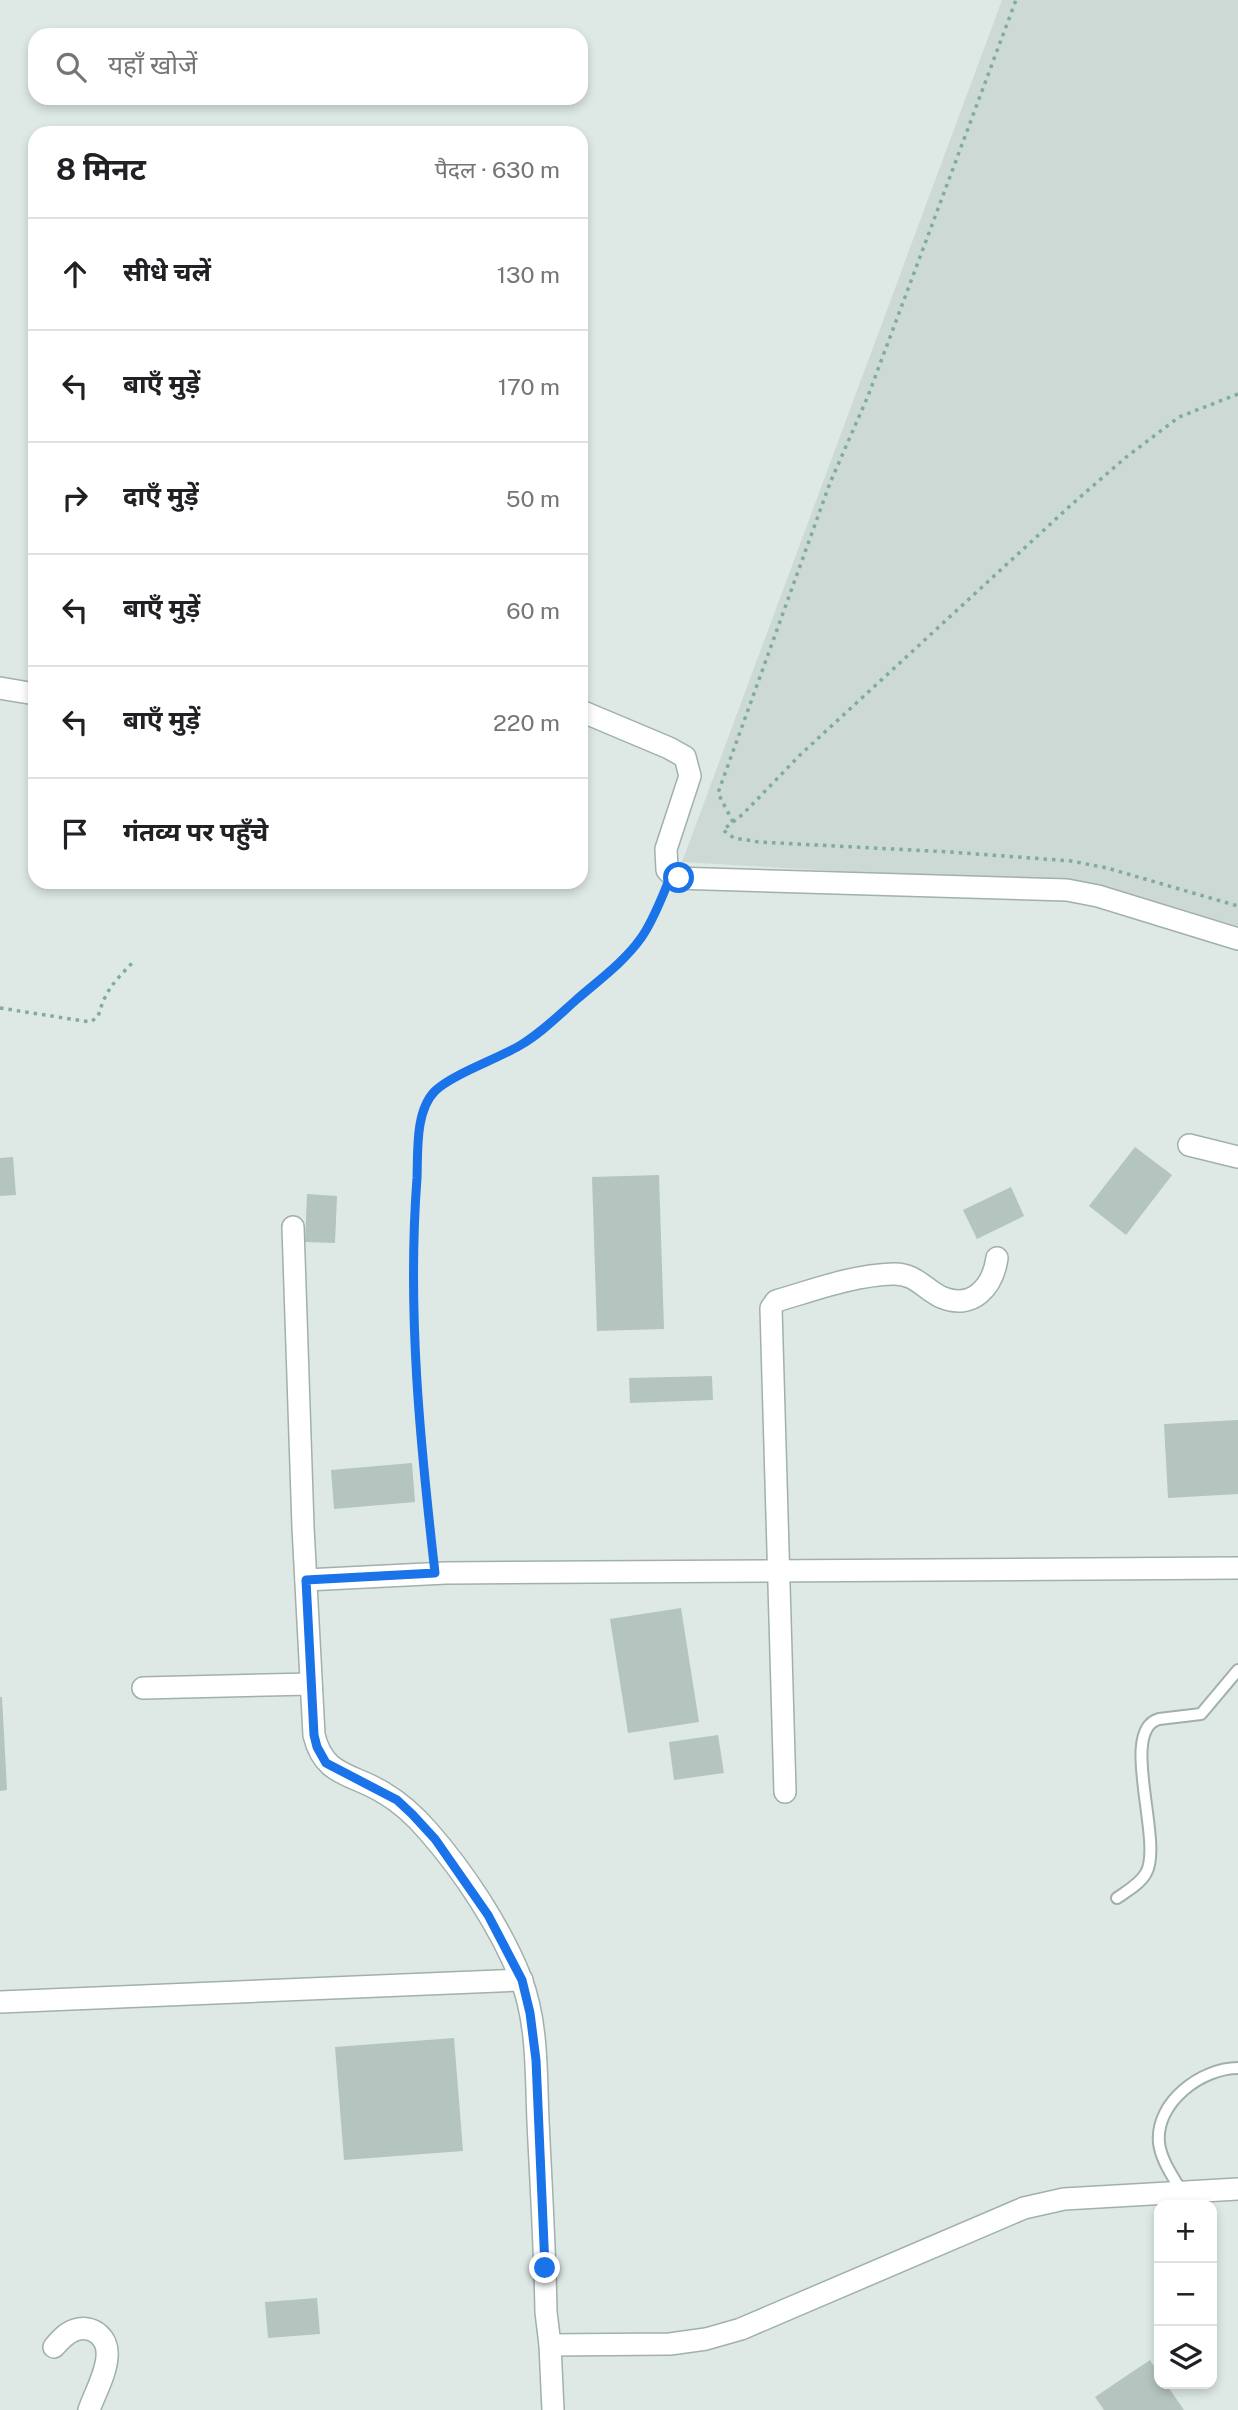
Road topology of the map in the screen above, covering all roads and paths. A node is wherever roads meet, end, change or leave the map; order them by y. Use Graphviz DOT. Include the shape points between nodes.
graph roads {
  1 [pos="1016,0"];
  2 [pos="1238,394"];
  3 [pos="0,688"];
  4 [pos="28,694"];
  5 [pos="588,714"];
  6 [pos="733,822"];
  7 [pos="671,876"];
  8 [pos="1238,906"];
  9 [pos="1238,939"];
  10 [pos="134,961"];
  11 [pos="0,1008"];
  12 [pos="1189,1145"];
  13 [pos="1238,1157"];
  14 [pos="292,1227"];
  15 [pos="997,1258"];
  16 [pos="1238,1568"];
  17 [pos="435,1573"];
  18 [pos="779,1573"];
  19 [pos="306,1580"];
  20 [pos="1238,1670"];
  21 [pos="311,1684"];
  22 [pos="143,1688"];
  23 [pos="785,1792"];
  24 [pos="1117,1898"];
  25 [pos="522,1980"];
  26 [pos="0,2002"];
  27 [pos="1238,2068"];
  28 [pos="1238,2189"];
  29 [pos="1182,2192"];
  30 [pos="550,2345"];
  31 [pos="54,2347"];
  32 [pos="89,2410"];
  33 [pos="553,2410"];
  1 -- 6 [label="path" via="830,483 718,793"];
  2 -- 6 [label="path" via="1179,417 1125,458 800,755"];
  3 -- 4 [label="street"];
  5 -- 7 [label="street" via="685,757 688,785 666,849"];
  6 -- 8 [label="path" via="723,830 734,838 759,842 1071,861"];
  7 -- 9 [label="street" via="1067,890"];
  7 -- 17 [label="path" via="643,935 621,961 537,1034 442,1086 425,1108 414,1223 413,1325"];
  10 -- 11 [label="path" via="107,990 98,1017 90,1022"];
  12 -- 13 [label="street"];
  14 -- 19 [label="street"];
  15 -- 18 [label="street" via="988,1286 965,1300 947,1299 914,1278 893,1274 773,1304"];
  16 -- 18 [label="street"];
  17 -- 18 [label="street"];
  17 -- 19 [label="street"];
  18 -- 23 [label="street"];
  19 -- 21 [label="street"];
  20 -- 24 [label="lane" via="1201,1714 1159,1718 1146,1727 1141,1760 1151,1858 1143,1878"];
  21 -- 22 [label="street"];
  21 -- 25 [label="street" via="314,1735 322,1758 381,1790 412,1814 452,1860"];
  25 -- 26 [label="street"];
  25 -- 30 [label="street" via="536,2060"];
  27 -- 29 [label="lane" via="1201,2077 1176,2099 1163,2120 1160,2146"];
  28 -- 29 [label="street"];
  29 -- 30 [label="street" via="1064,2199 1024,2208 741,2329 706,2339 670,2344"];
  30 -- 33 [label="street"];
  31 -- 32 [label="street" via="79,2328 92,2329 103,2339 107,2356"];
}
